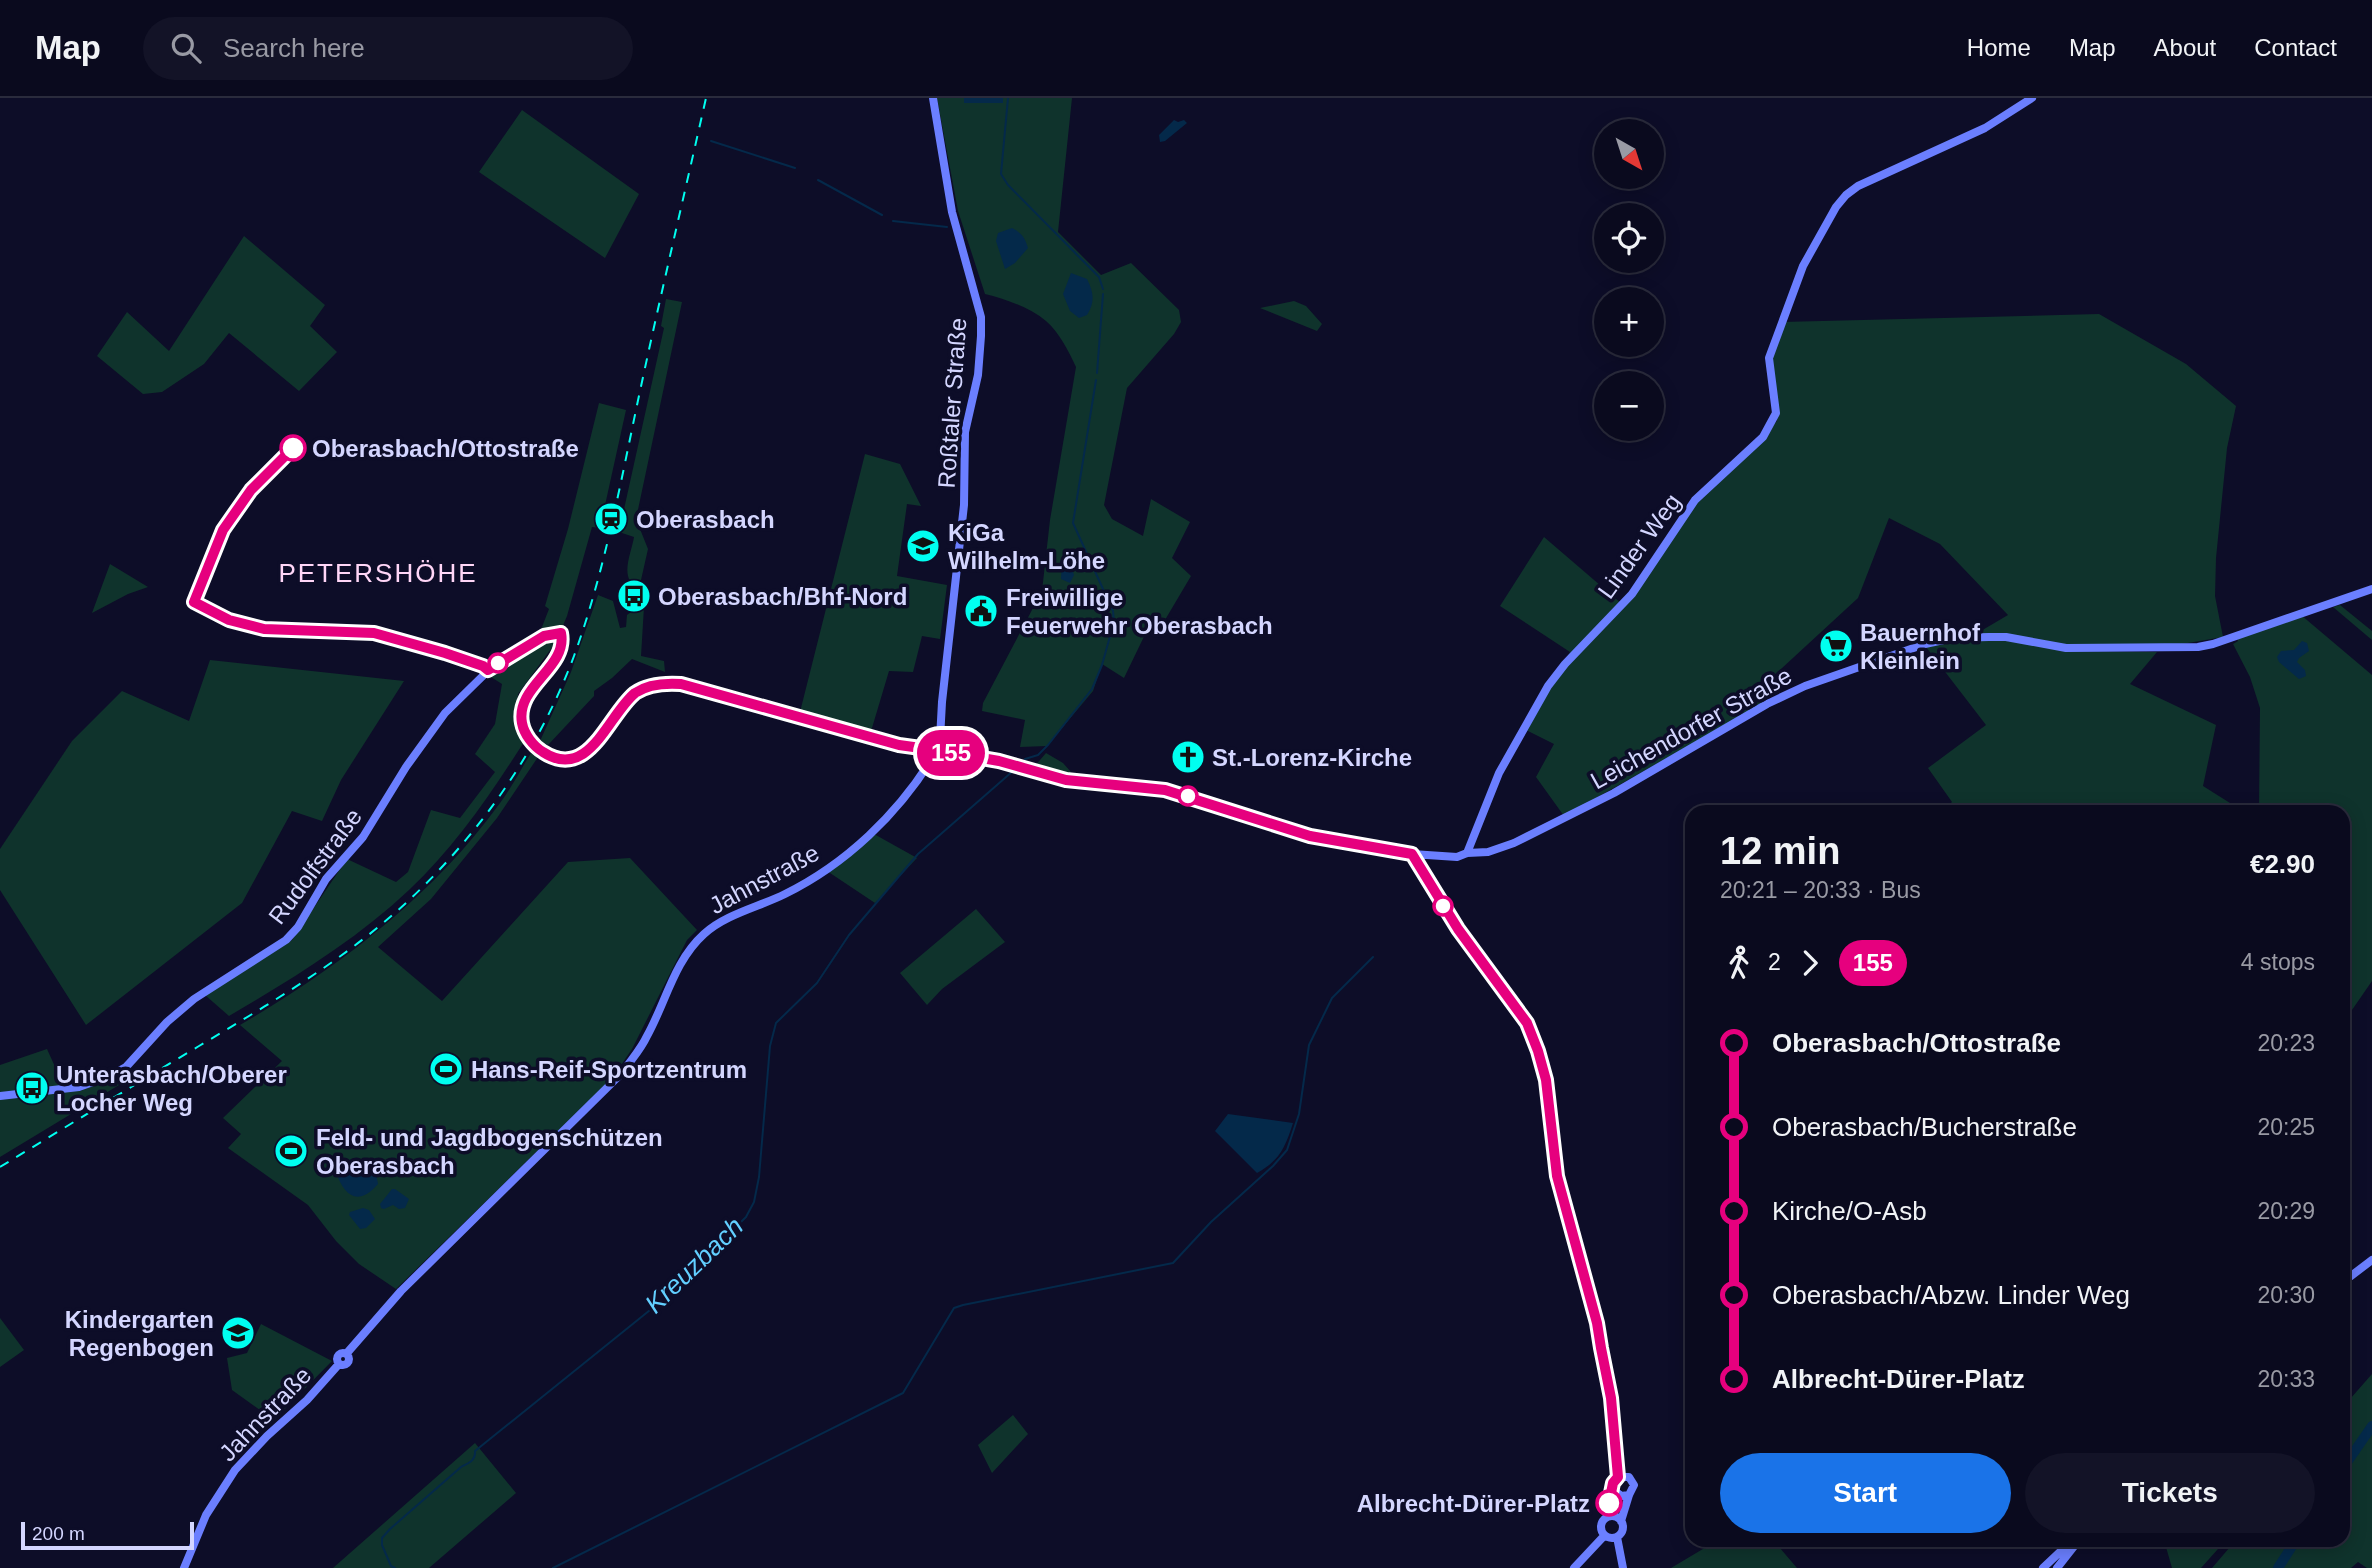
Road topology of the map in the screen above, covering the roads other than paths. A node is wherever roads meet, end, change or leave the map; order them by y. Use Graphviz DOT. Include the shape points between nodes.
graph roads {
  1 [pos="933,98"];
  2 [pos="2032,98"];
  3 [pos="2372,589"];
  4 [pos="940,739"];
  5 [pos="928,749"];
  6 [pos="947,752"];
  7 [pos="933,757"];
  8 [pos="1468,853"];
  9 [pos="1412,854"];
  10 [pos="0,1096"];
  11 [pos="2372,1260"];
  12 [pos="2350,1277"];
  13 [pos="1618,1477"];
  14 [pos="1617,1494"];
  15 [pos="1629,1495"];
  16 [pos="1611,1516"];
  17 [pos="1621,1521"];
  18 [pos="1604,1536"];
  19 [pos="1617,1537"];
  20 [pos="2066,1547"];
  21 [pos="2073,1547"];
  22 [pos="184,1568"];
  23 [pos="1574,1568"];
  24 [pos="1623,1568"];
  25 [pos="2043,1568"];
  26 [pos="2057,1568"];
  1 -- 4 [label="street, Roßtaler Straße" via="952,212 982,336 965,432 964,505"];
  2 -- 8 [label="street, Linder Weg" via="1986,128 1858,186 1836,207 1803,267 1769,358 1776,413 1763,437 1695,500 1632,594 1548,686 1499,773"];
  3 -- 8 [label="street, Leichendorfer Straße" via="2198,647 2066,648 1997,637 1925,644 1805,686 1523,839 1488,852"];
  4 -- 5 [label="street"];
  4 -- 6 [label="street"];
  5 -- 7 [label="street"];
  5 -- 10 [label="street, Rudolfstraße" via="899,745 706,689 668,683 638,691 625,702 588,752 554,758 528,738 522,724 524,700 561,647 561,633 544,636 494,665 446,713 363,837 326,879 286,940 194,999 126,1067 110,1076 79,1087"];
  6 -- 7 [label="street"];
  6 -- 9 [label="street" via="985,757 1066,780 1165,790 1310,836"];
  7 -- 22 [label="street, Jahnstraße" via="902,800 842,858 785,894 729,918 685,954 647,1037 623,1072 401,1291 347,1353 348,1363 339,1364 235,1470 206,1515"];
  8 -- 9 [label="street" via="1457,857"];
  9 -- 13 [label="street" via="1458,929 1527,1023 1538,1051 1559,1185 1611,1398"];
  11 -- 12 [label="street"];
  13 -- 14 [label="street" via="1613,1483"];
  13 -- 15 [label="street" via="1633,1481"];
  14 -- 15 [label="street"];
  14 -- 16 [label="street"];
  15 -- 17 [label="street"];
  16 -- 17 [label="street"];
  16 -- 18 [label="street" via="1601,1525"];
  17 -- 19 [label="street"];
  18 -- 19 [label="street"];
  18 -- 23 [label="street"];
  19 -- 24 [label="street"];
  20 -- 25 [label="street"];
  21 -- 26 [label="street"];
}
